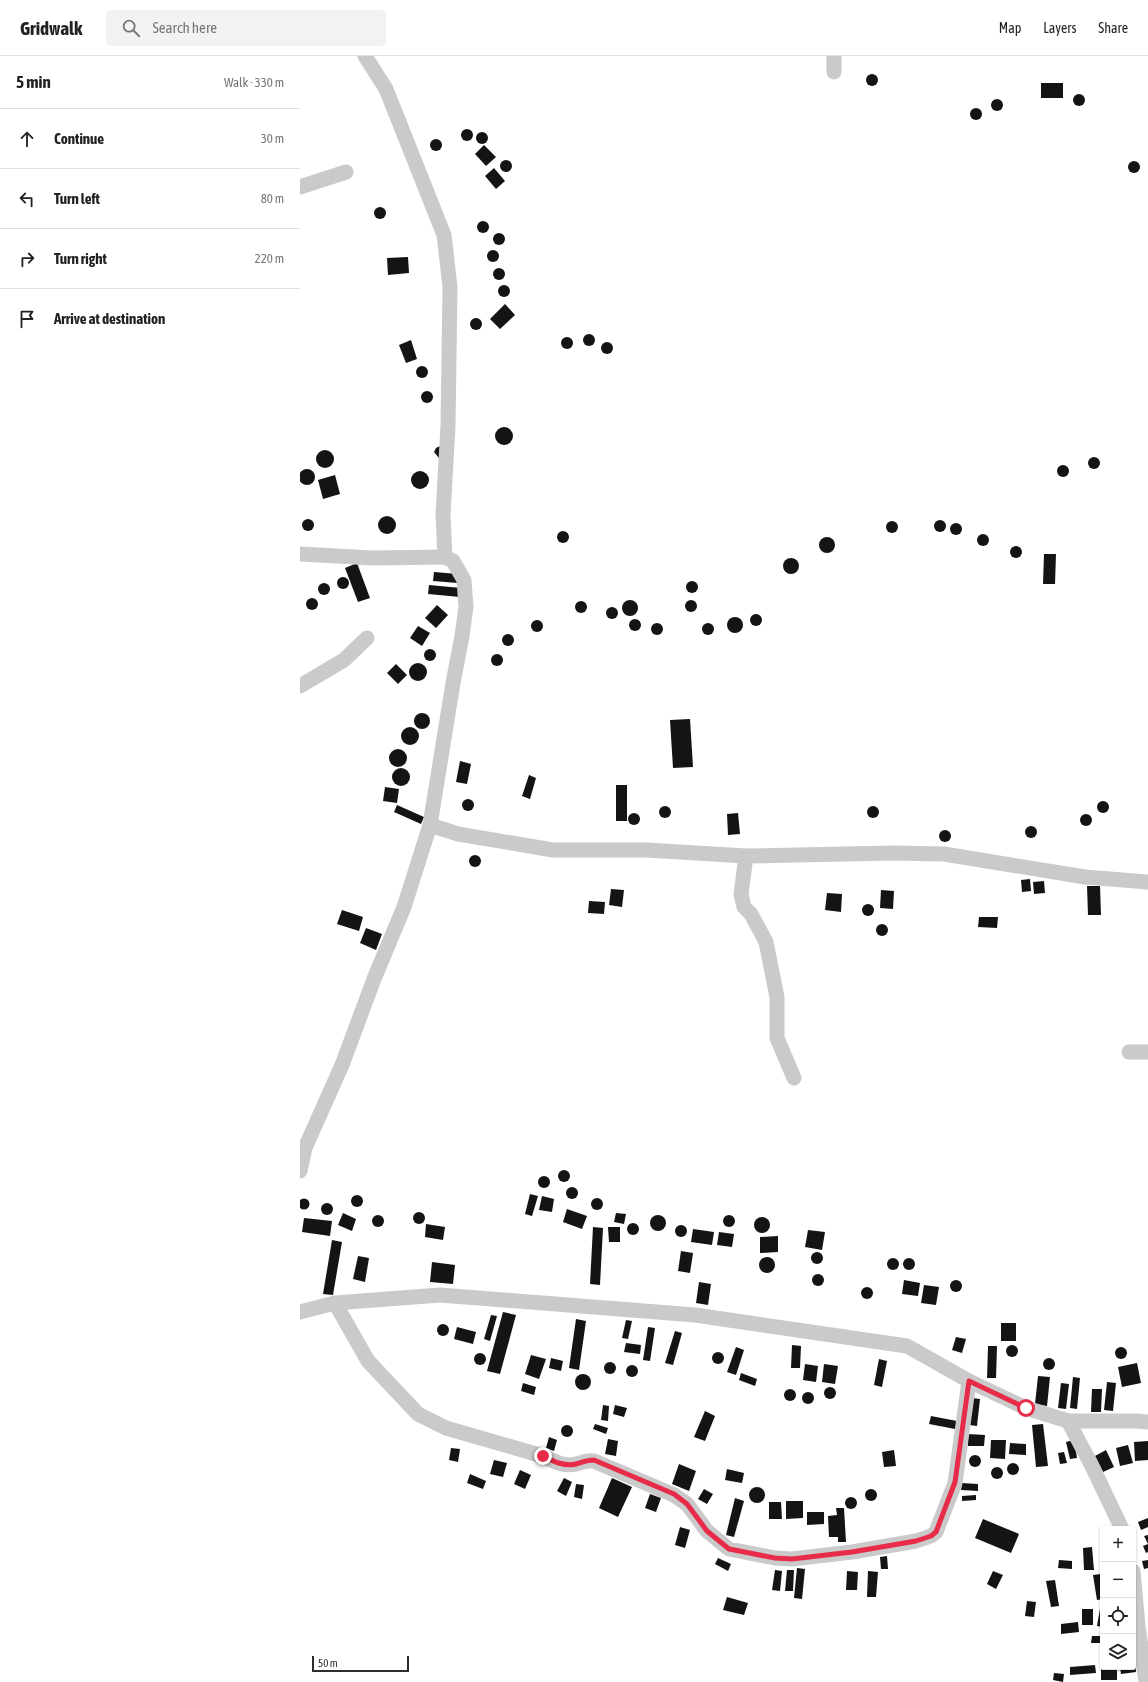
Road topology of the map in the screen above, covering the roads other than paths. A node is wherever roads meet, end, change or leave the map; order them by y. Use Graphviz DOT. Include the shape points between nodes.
graph roads {
  1 [pos="365,56"];
  2 [pos="834,56"];
  3 [pos="834,72"];
  4 [pos="346,172"];
  5 [pos="300,187"];
  6 [pos="300,554"];
  7 [pos="445,557"];
  8 [pos="367,638"];
  9 [pos="300,686"];
  10 [pos="430,825"];
  11 [pos="746,856"];
  12 [pos="1148,882"];
  13 [pos="1129,1052"];
  14 [pos="1148,1052"];
  15 [pos="794,1078"];
  16 [pos="300,1171"];
  17 [pos="335,1303"];
  18 [pos="300,1312"];
  19 [pos="969,1381"];
  20 [pos="1068,1421"];
  21 [pos="1148,1422"];
  22 [pos="1121,1526"];
  23 [pos="1135,1598"];
  24 [pos="1146,1682"];
  1 -- 7 [label="street" via="386,89 444,234 450,287 448,426 443,515"];
  2 -- 3 [label="street"];
  4 -- 5 [label="street"];
  6 -- 7 [label="street" via="373,558"];
  7 -- 10 [label="street" via="453,561 464,580 466,608"];
  8 -- 9 [label="street" via="344,660"];
  10 -- 11 [label="street" via="458,834 553,850 646,850"];
  10 -- 16 [label="street" via="404,907 342,1065 305,1148"];
  11 -- 12 [label="street" via="944,854 1085,877"];
  11 -- 15 [label="street" via="741,894 744,907 751,914 766,942 777,997 777,1038"];
  13 -- 14 [label="street"];
  17 -- 18 [label="street"];
  17 -- 19 [label="street" via="440,1295 695,1315 907,1346"];
  17 -- 19 [label="street" via="368,1361 418,1414 446,1428 543,1456 558,1463 574,1464 594,1460 674,1494 687,1504 707,1531 729,1549 775,1558 792,1559 852,1552 916,1541 936,1532 955,1482"];
  19 -- 20 [label="street" via="1026,1408"];
  20 -- 21 [label="street"];
  20 -- 22 [label="street" via="1092,1464"];
  23 -- 24 [label="street"];
}
